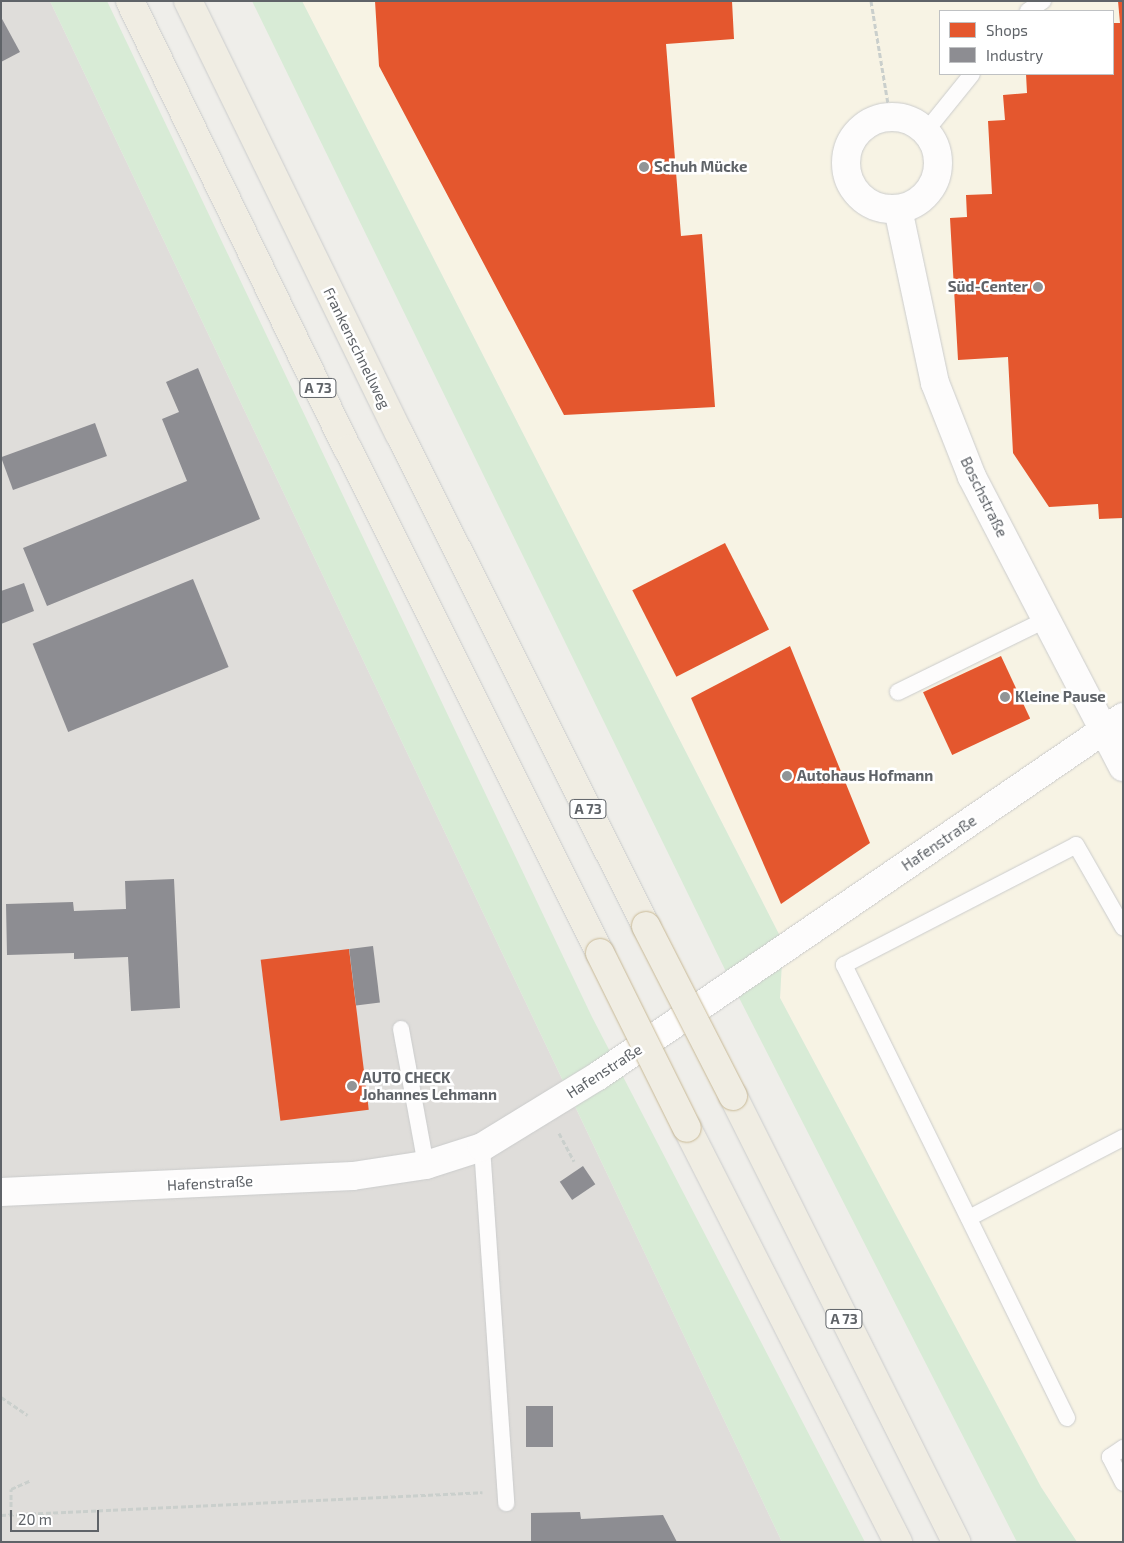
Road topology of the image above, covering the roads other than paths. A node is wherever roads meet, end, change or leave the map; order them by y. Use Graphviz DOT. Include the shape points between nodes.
graph roads {
  1 [pos="130,1"];
  2 [pos="188,1"];
  3 [pos="1043,1"];
  4 [pos="1030,10"];
  5 [pos="971,75"];
  6 [pos="926,131"];
  7 [pos="898,209"];
  8 [pos="1047,619"];
  9 [pos="898,692"];
  10 [pos="1113,723"];
  11 [pos="1123,767"];
  12 [pos="1123,927"];
  13 [pos="401,1029"];
  14 [pos="1123,1138"];
  15 [pos="482,1148"];
  16 [pos="426,1165"];
  17 [pos="1,1192"];
  18 [pos="969,1218"];
  19 [pos="1067,1418"];
  20 [pos="1123,1448"];
  21 [pos="1123,1483"];
  22 [pos="505,1497"];
  23 [pos="898,1542"];
  24 [pos="956,1542"];
  1 -- 23 [label="highway, A 73, bridge" via="348,449"];
  2 -- 24 [label="highway, Frankenschnellweg / A 73, bridge" via="529,692"];
  3 -- 4 [label="lane"];
  5 -- 6 [label="lane"];
  6 -- 7 [label="street" via="934,143 938,171 924,197"];
  6 -- 7 [label="street" via="909,120 890,116 868,123 848,148 845,163 848,179 856,193 869,204"];
  7 -- 8 [label="street, Boschstraße" via="934,383 972,477"];
  8 -- 9 [label="lane"];
  8 -- 10 [label="street, Boschstraße"];
  10 -- 11 [label="street, Boschstraße"];
  10 -- 15 [label="street, Hafenstraße" via="598,1076"];
  12 -- 18 [label="lane" via="1076,845 844,965"];
  13 -- 16 [label="lane"];
  14 -- 18 [label="lane"];
  15 -- 16 [label="street, Hafenstraße"];
  15 -- 22 [label="lane"];
  16 -- 17 [label="street, Hafenstraße" via="354,1176"];
  18 -- 19 [label="lane"];
  20 -- 21 [label="lane" via="1110,1457"];
}
